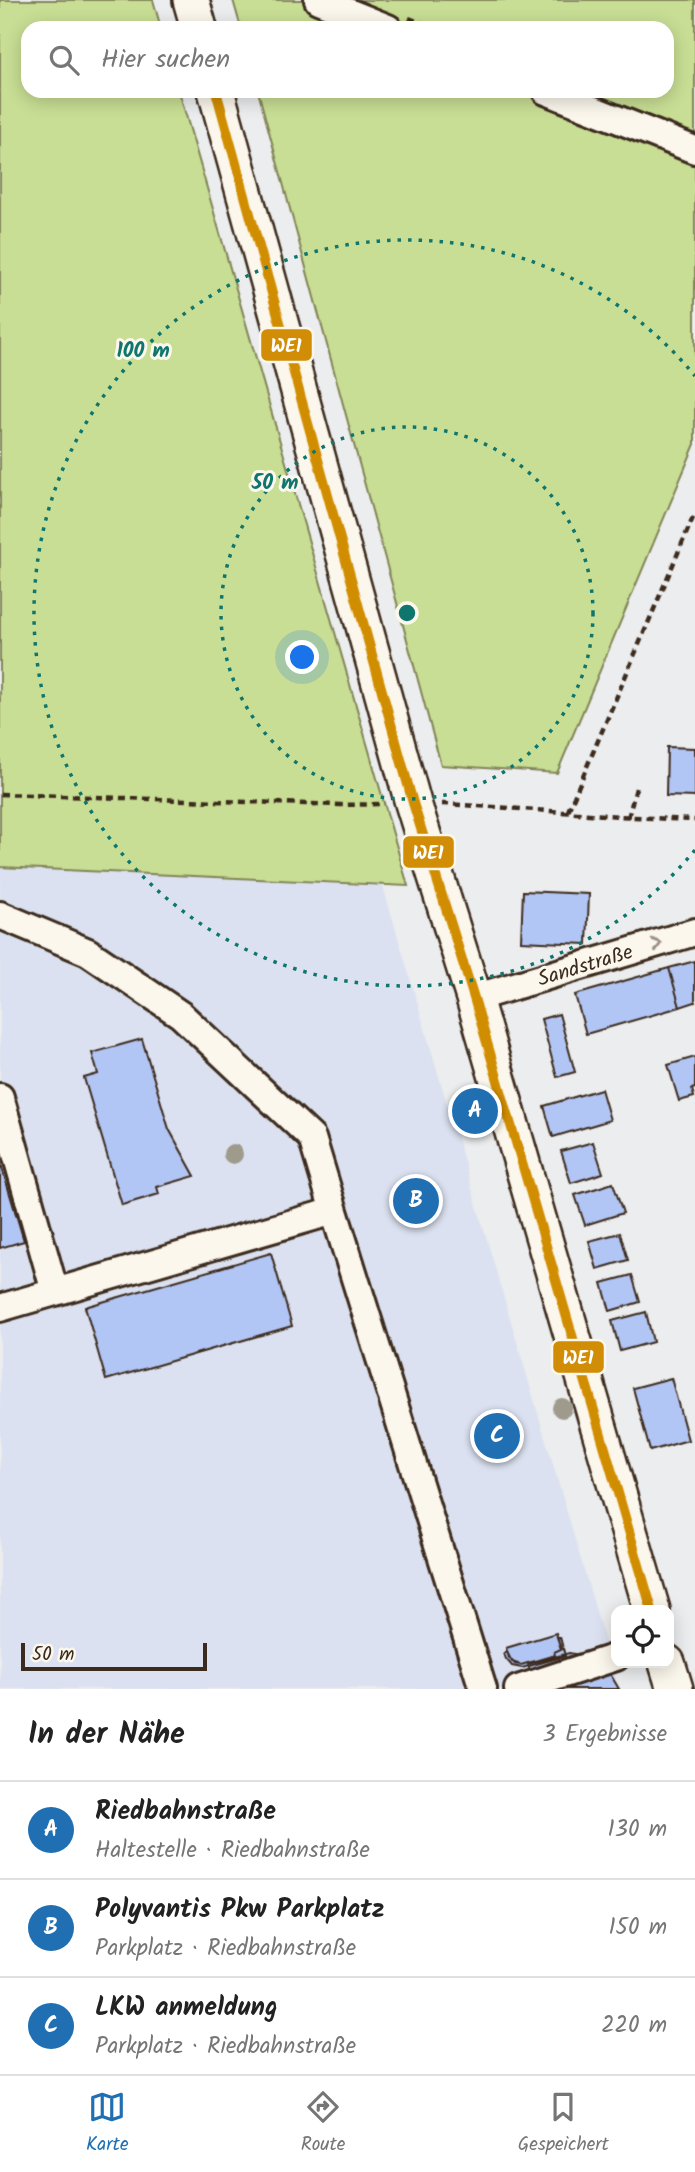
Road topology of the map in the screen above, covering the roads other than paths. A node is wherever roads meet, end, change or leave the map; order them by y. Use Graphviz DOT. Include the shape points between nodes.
graph roads {
  1 [pos="191,0"];
  2 [pos="318,0"];
  3 [pos="197,21"];
  4 [pos="370,21"];
  5 [pos="218,98"];
  6 [pos="565,98"];
  7 [pos="695,150"];
  8 [pos="0,915"];
  9 [pos="695,932"];
  10 [pos="474,999"];
  11 [pos="0,1097"];
  12 [pos="334,1211"];
  13 [pos="55,1292"];
  14 [pos="0,1308"];
  15 [pos="651,1605"];
  16 [pos="611,1659"];
  17 [pos="669,1668"];
  18 [pos="483,1689"];
  19 [pos="518,1689"];
  20 [pos="675,1689"];
  1 -- 3 [label="main road"];
  2 -- 4 [label="street"];
  5 -- 10 [label="main road" via="413,803"];
  6 -- 7 [label="street"];
  8 -- 12 [label="street" via="88,952 181,1015 312,1138"];
  10 -- 9 [label="street, Sandstraße, one-way"];
  10 -- 15 [label="main road"];
  11 -- 13 [label="street"];
  12 -- 13 [label="street"];
  12 -- 18 [label="street"];
  13 -- 14 [label="street"];
  16 -- 19 [label="street"];
  17 -- 20 [label="main road"];
}
